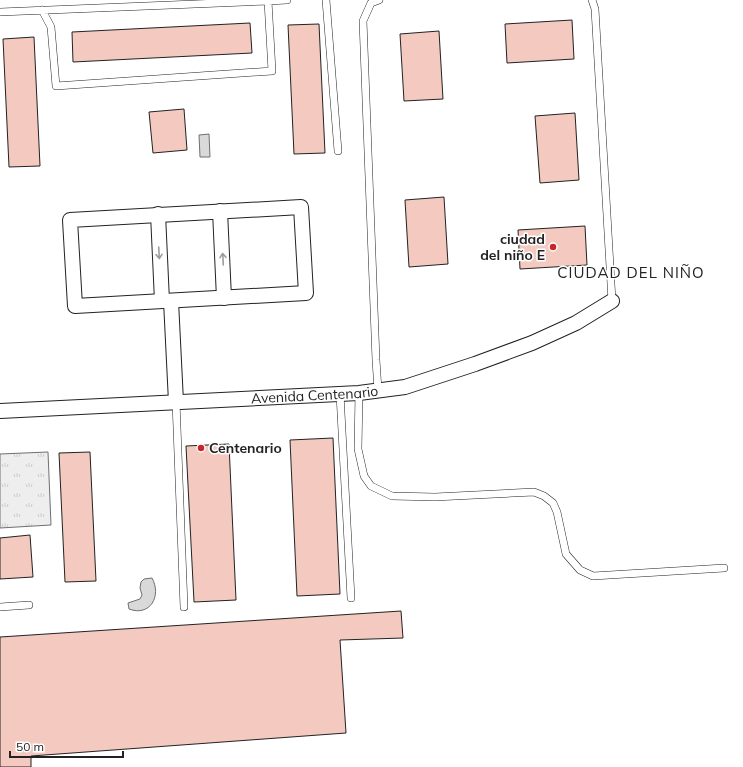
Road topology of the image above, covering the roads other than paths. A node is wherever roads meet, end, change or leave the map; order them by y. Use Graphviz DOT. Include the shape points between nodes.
graph roads {
  1 [pos="287,0"];
  2 [pos="326,0"];
  3 [pos="379,0"];
  4 [pos="592,0"];
  5 [pos="268,1"];
  6 [pos="42,10"];
  7 [pos="0,12"];
  8 [pos="338,151"];
  9 [pos="220,211"];
  10 [pos="158,214"];
  11 [pos="224,298"];
  12 [pos="166,301"];
  13 [pos="612,301"];
  14 [pos="378,390"];
  15 [pos="359,393"];
  16 [pos="340,394"];
  17 [pos="176,402"];
  18 [pos="0,411"];
  19 [pos="724,568"];
  20 [pos="351,598"];
  21 [pos="29,605"];
  22 [pos="0,608"];
  23 [pos="184,608"];
  1 -- 5 [label="lane"];
  2 -- 8 [label="lane"];
  3 -- 14 [label="lane" via="371,3 363,21"];
  4 -- 13 [label="lane"];
  5 -- 6 [label="lane"];
  5 -- 6 [label="lane" via="272,71 56,86 51,26"];
  6 -- 7 [label="lane"];
  9 -- 10 [label="street"];
  11 -- 9 [label="street, one-way"];
  9 -- 11 [label="street" via="301,206 306,293"];
  10 -- 12 [label="street, one-way"];
  10 -- 12 [label="street" via="70,220 75,306"];
  11 -- 12 [label="street"];
  12 -- 17 [label="street"];
  13 -- 14 [label="street, Avenida Centenario" via="576,323 476,364 405,387"];
  14 -- 15 [label="street, Avenida Centenario"];
  15 -- 16 [label="street, Avenida Centenario"];
  15 -- 19 [label="lane" via="358,449 364,476 371,486 392,496 435,497 534,492 544,496 553,503 557,512 566,554 580,570 593,576"];
  16 -- 17 [label="street, Avenida Centenario"];
  16 -- 20 [label="lane"];
  17 -- 18 [label="street, Avenida Centenario"];
  17 -- 23 [label="lane"];
  21 -- 22 [label="lane"];
}
